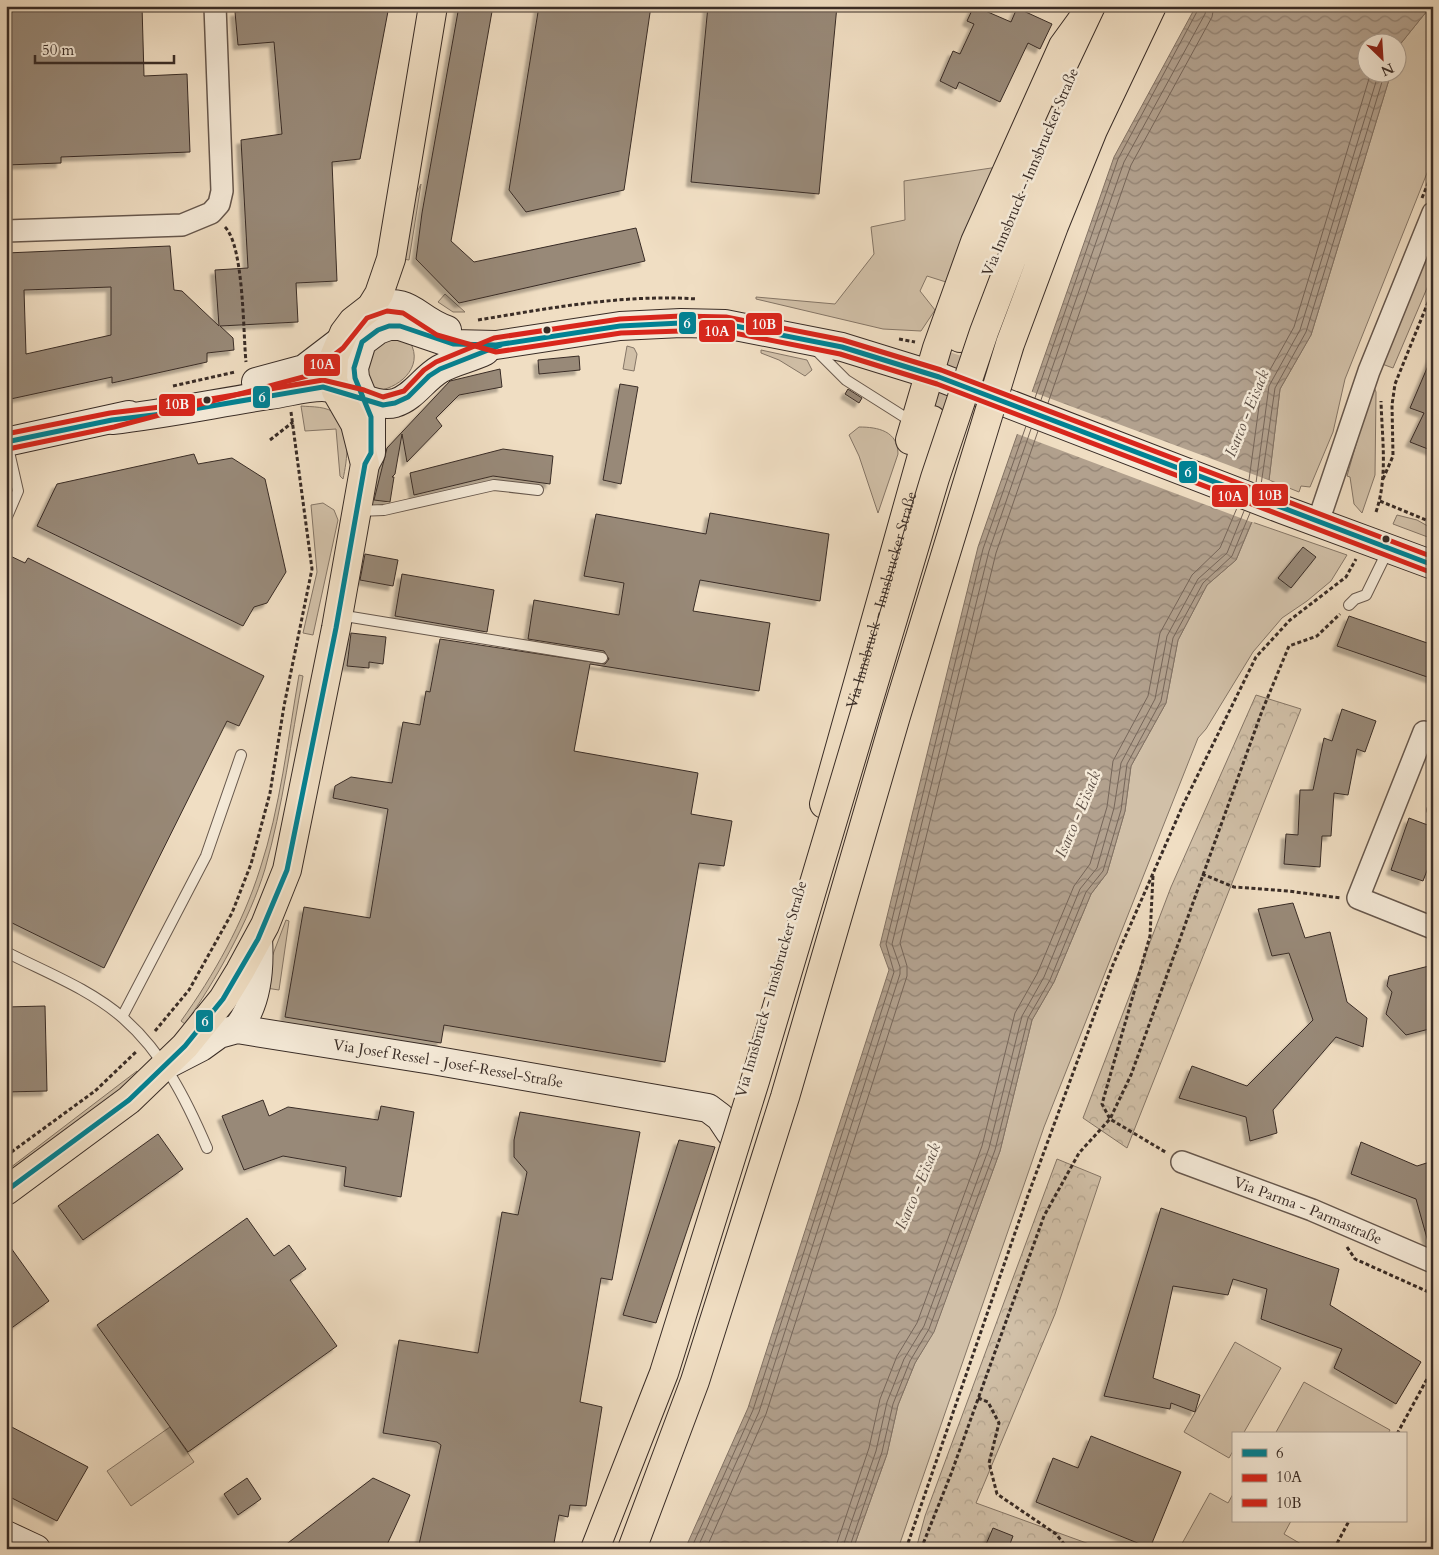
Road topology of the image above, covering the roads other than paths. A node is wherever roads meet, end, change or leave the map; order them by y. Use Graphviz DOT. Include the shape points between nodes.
graph roads {
  1 [pos="215,6"];
  2 [pos="433,6"];
  3 [pos="1123,6"];
  4 [pos="1152,6"];
  5 [pos="1094,7"];
  6 [pos="1433,213"];
  7 [pos="6,231"];
  8 [pos="371,307"];
  9 [pos="803,338"];
  10 [pos="960,338"];
  11 [pos="338,343"];
  12 [pos="496,346"];
  13 [pos="929,374"];
  14 [pos="349,400"];
  15 [pos="112,420"];
  16 [pos="923,422"];
  17 [pos="7,442"];
  18 [pos="538,490"];
  19 [pos="357,511"];
  20 [pos="6,519"];
  21 [pos="1318,522"];
  22 [pos="1388,549"];
  23 [pos="1433,565"];
  24 [pos="1349,605"];
  25 [pos="338,615"];
  26 [pos="602,658"];
  27 [pos="1424,732"];
  28 [pos="241,755"];
  29 [pos="1433,928"];
  30 [pos="258,939"];
  31 [pos="6,952"];
  32 [pos="122,1017"];
  33 [pos="237,1029"];
  34 [pos="165,1066"];
  35 [pos="730,1132"];
  36 [pos="207,1148"];
  37 [pos="1182,1162"];
  38 [pos="6,1191"];
  39 [pos="1433,1262"];
  40 [pos="6,1535"];
  41 [pos="36,1549"];
  42 [pos="585,1549"];
  43 [pos="595,1549"];
  44 [pos="632,1549"];
  1 -- 7 [label="street" via="222,190 219,204 211,213 182,225"];
  2 -- 8 [label="main road" via="395,246 379,294"];
  3 -- 43 [label="main road, bridge" via="1070,118 984,332 935,478 667,1364"];
  4 -- 44 [label="main road, bridge" via="1093,130 1010,344 962,494 776,1126 695,1381"];
  5 -- 10 [label="main road, Via Innsbruck - Innsbrucker Straße"];
  5 -- 13 [label="main road" via="1063,46 975,242"];
  6 -- 21 [label="street" via="1368,371"];
  8 -- 11 [label="main road" via="353,321"];
  8 -- 12 [label="main road" via="387,302 406,306 440,328"];
  9 -- 12 [label="main road" via="725,324 649,324 566,333"];
  9 -- 13 [label="main road"];
  9 -- 16 [label="lane" via="846,380"];
  11 -- 14 [label="main road" via="332,368"];
  11 -- 15 [label="main road" via="304,369"];
  12 -- 14 [label="main road" via="440,368 408,397 395,403 383,405"];
  12 -- 14 [label="main road" via="453,344 400,326 378,330 362,342"];
  13 -- 16 [label="main road"];
  13 -- 21 [label="main road"];
  14 -- 15 [label="main road" via="335,402 324,398 291,411 176,422"];
  14 -- 15 [label="main road" via="323,387"];
  14 -- 19 [label="main road" via="365,464"];
  15 -- 17 [label="main road"];
  16 -- 35 [label="main road, Via Innsbruck - Innsbrucker Straße" via="865,616 871,637"];
  17 -- 20 [label="lane" via="18,491"];
  18 -- 19 [label="lane" via="494,485 384,510"];
  19 -- 25 [label="main road"];
  21 -- 22 [label="main road"];
  22 -- 23 [label="main road"];
  22 -- 24 [label="lane" via="1366,595 1355,598"];
  25 -- 26 [label="lane"];
  25 -- 30 [label="main road" via="287,870"];
  27 -- 29 [label="street" via="1358,898"];
  28 -- 32 [label="lane" via="206,856"];
  30 -- 33 [label="main road" via="260,965 250,1010"];
  30 -- 34 [label="main road" via="202,1027"];
  31 -- 32 [label="lane" via="94,998"];
  32 -- 34 [label="lane"];
  33 -- 34 [label="main road" via="219,1034 201,1048"];
  33 -- 35 [label="main road, Via Josef Ressel - Josef-Ressel-Straße" via="708,1108 720,1117"];
  34 -- 36 [label="lane" via="186,1098"];
  34 -- 38 [label="main road" via="129,1100"];
  35 -- 42 [label="main road, Via Innsbruck - Innsbrucker Straße" via="643,1410"];
  37 -- 39 [label="street, Via Parma - Parmastraße" via="1312,1210"];
  40 -- 41 [label="main road"];
}
